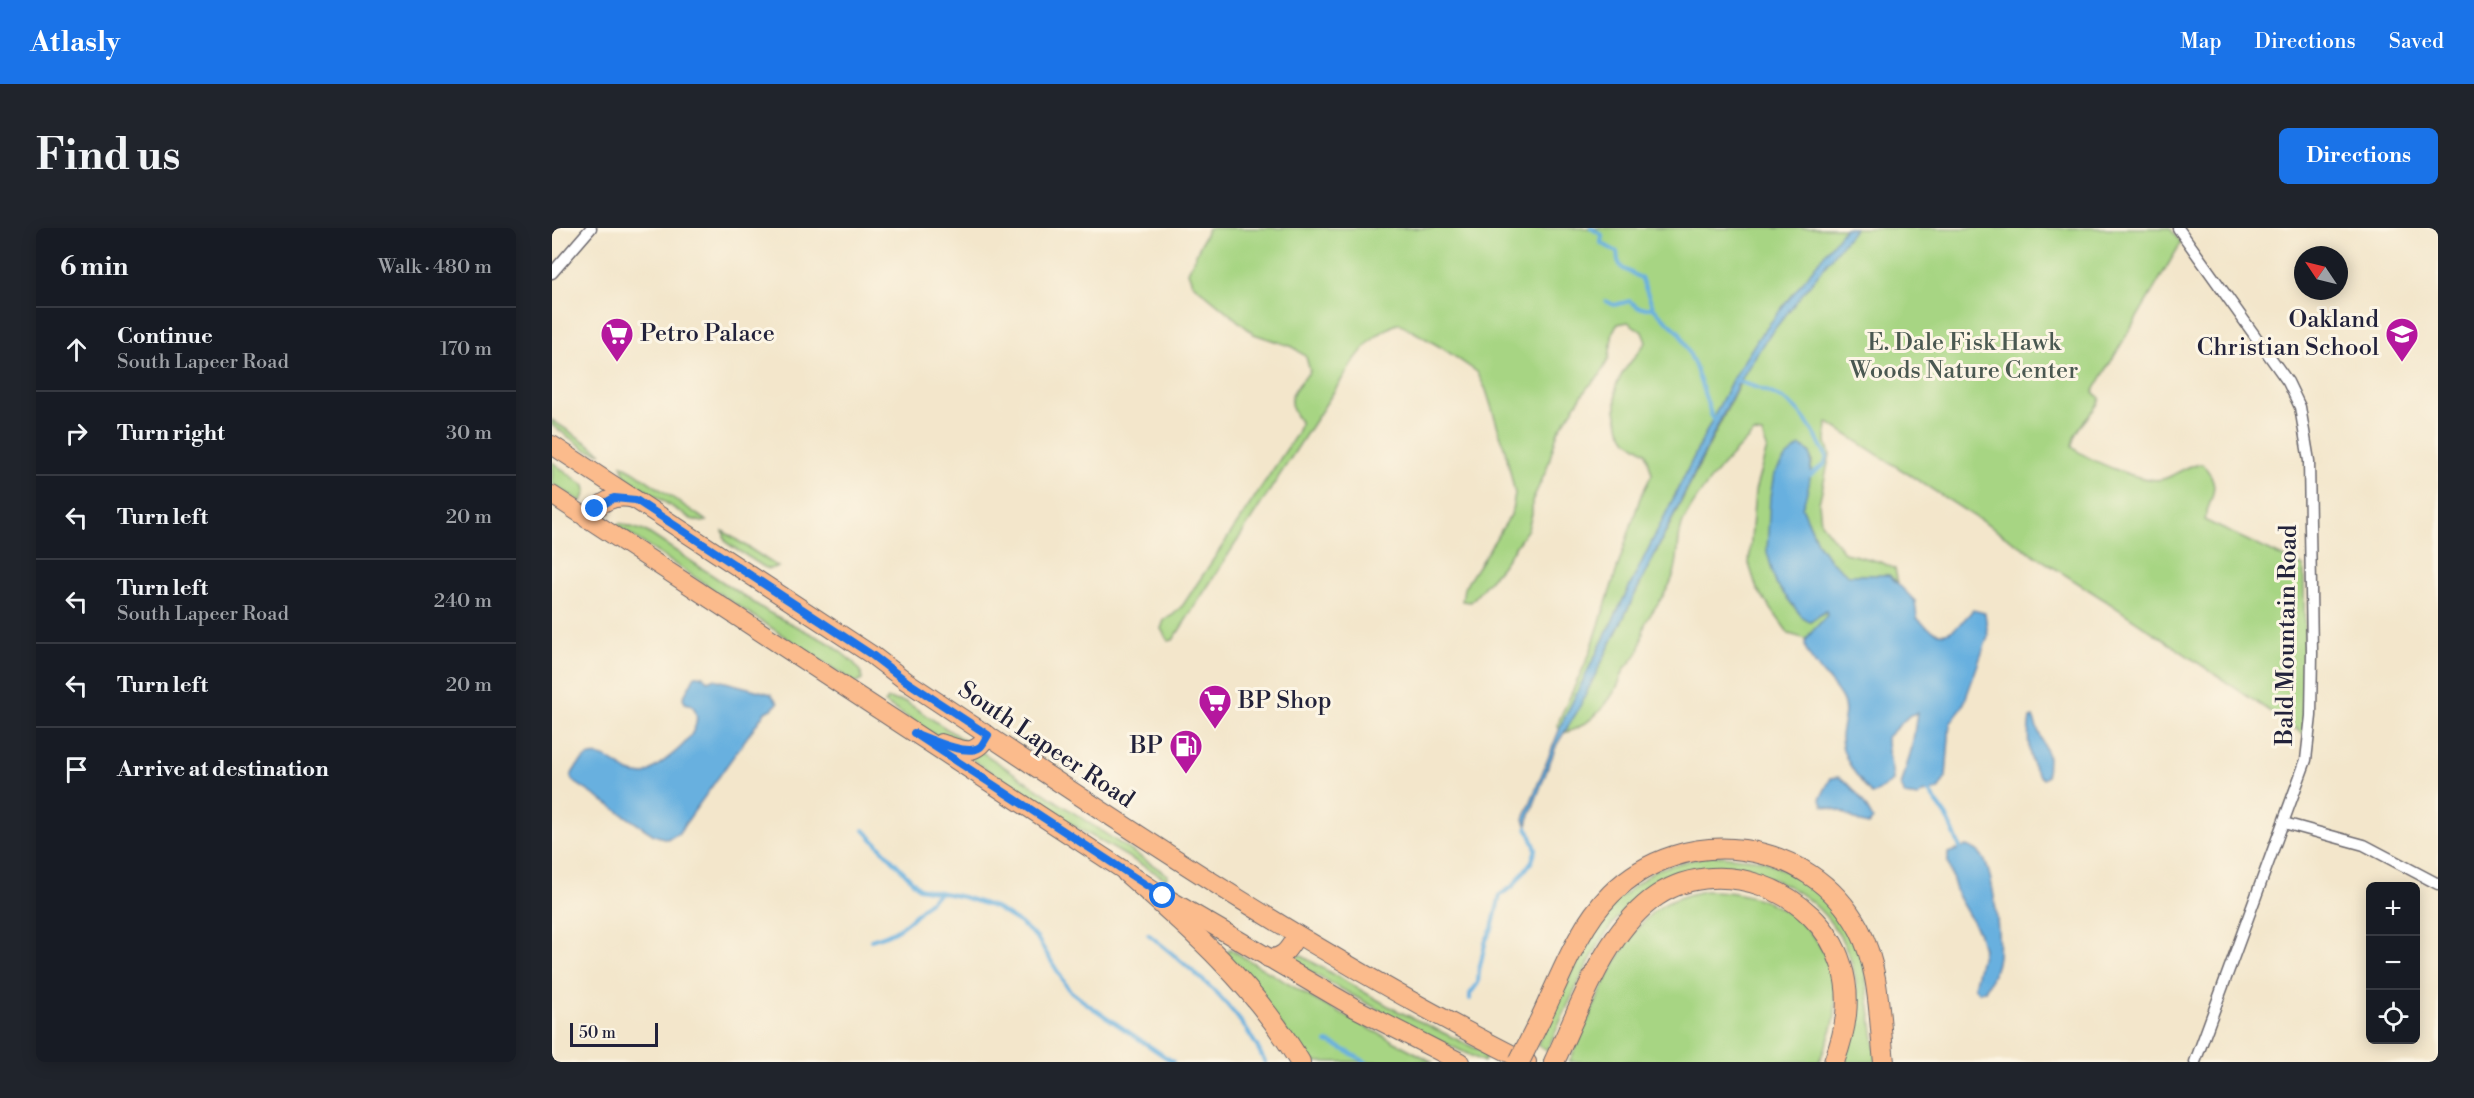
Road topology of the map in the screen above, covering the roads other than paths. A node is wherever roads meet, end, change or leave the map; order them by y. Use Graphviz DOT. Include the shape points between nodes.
graph roads {
  1 [pos="591,228"];
  2 [pos="2178,228"];
  3 [pos="552,273"];
  4 [pos="552,445"];
  5 [pos="552,495"];
  6 [pos="636,500"];
  7 [pos="587,519"];
  8 [pos="914,733"];
  9 [pos="988,735"];
  10 [pos="2284,823"];
  11 [pos="1127,873"];
  12 [pos="2438,884"];
  13 [pos="1297,935"];
  14 [pos="1268,958"];
  15 [pos="1300,1062"];
  16 [pos="1460,1062"];
  17 [pos="1519,1062"];
  18 [pos="1527,1062"];
  19 [pos="1554,1062"];
  20 [pos="1834,1062"];
  21 [pos="1884,1062"];
  22 [pos="2195,1062"];
  1 -- 3 [label="street"];
  2 -- 10 [label="street, Bald Mountain Road" via="2288,382 2305,427 2310,461 2311,716 2306,760"];
  4 -- 6 [label="main road, South Lapeer Road"];
  5 -- 7 [label="main road"];
  6 -- 7 [label="main road" via="614,498"];
  6 -- 9 [label="main road, South Lapeer Road"];
  7 -- 8 [label="main road"];
  8 -- 9 [label="main road" via="965,751 981,747"];
  8 -- 11 [label="main road"];
  9 -- 13 [label="main road, South Lapeer Road"];
  10 -- 12 [label="street" via="2364,845"];
  10 -- 22 [label="street, Bald Mountain Road"];
  11 -- 14 [label="main road"];
  11 -- 15 [label="highway" via="1232,970 1273,1019"];
  13 -- 14 [label="main road" via="1282,956"];
  13 -- 18 [label="main road, South Lapeer Road"];
  14 -- 16 [label="main road"];
  17 -- 21 [label="highway, bridge" via="1586,927 1622,883 1668,857 1733,847 1777,857 1803,870 1826,887 1851,916 1873,970"];
  19 -- 20 [label="highway" via="1612,943 1637,911 1670,889 1709,878 1762,885 1792,900 1816,922 1834,947 1847,1000 1844,1029"];
}
